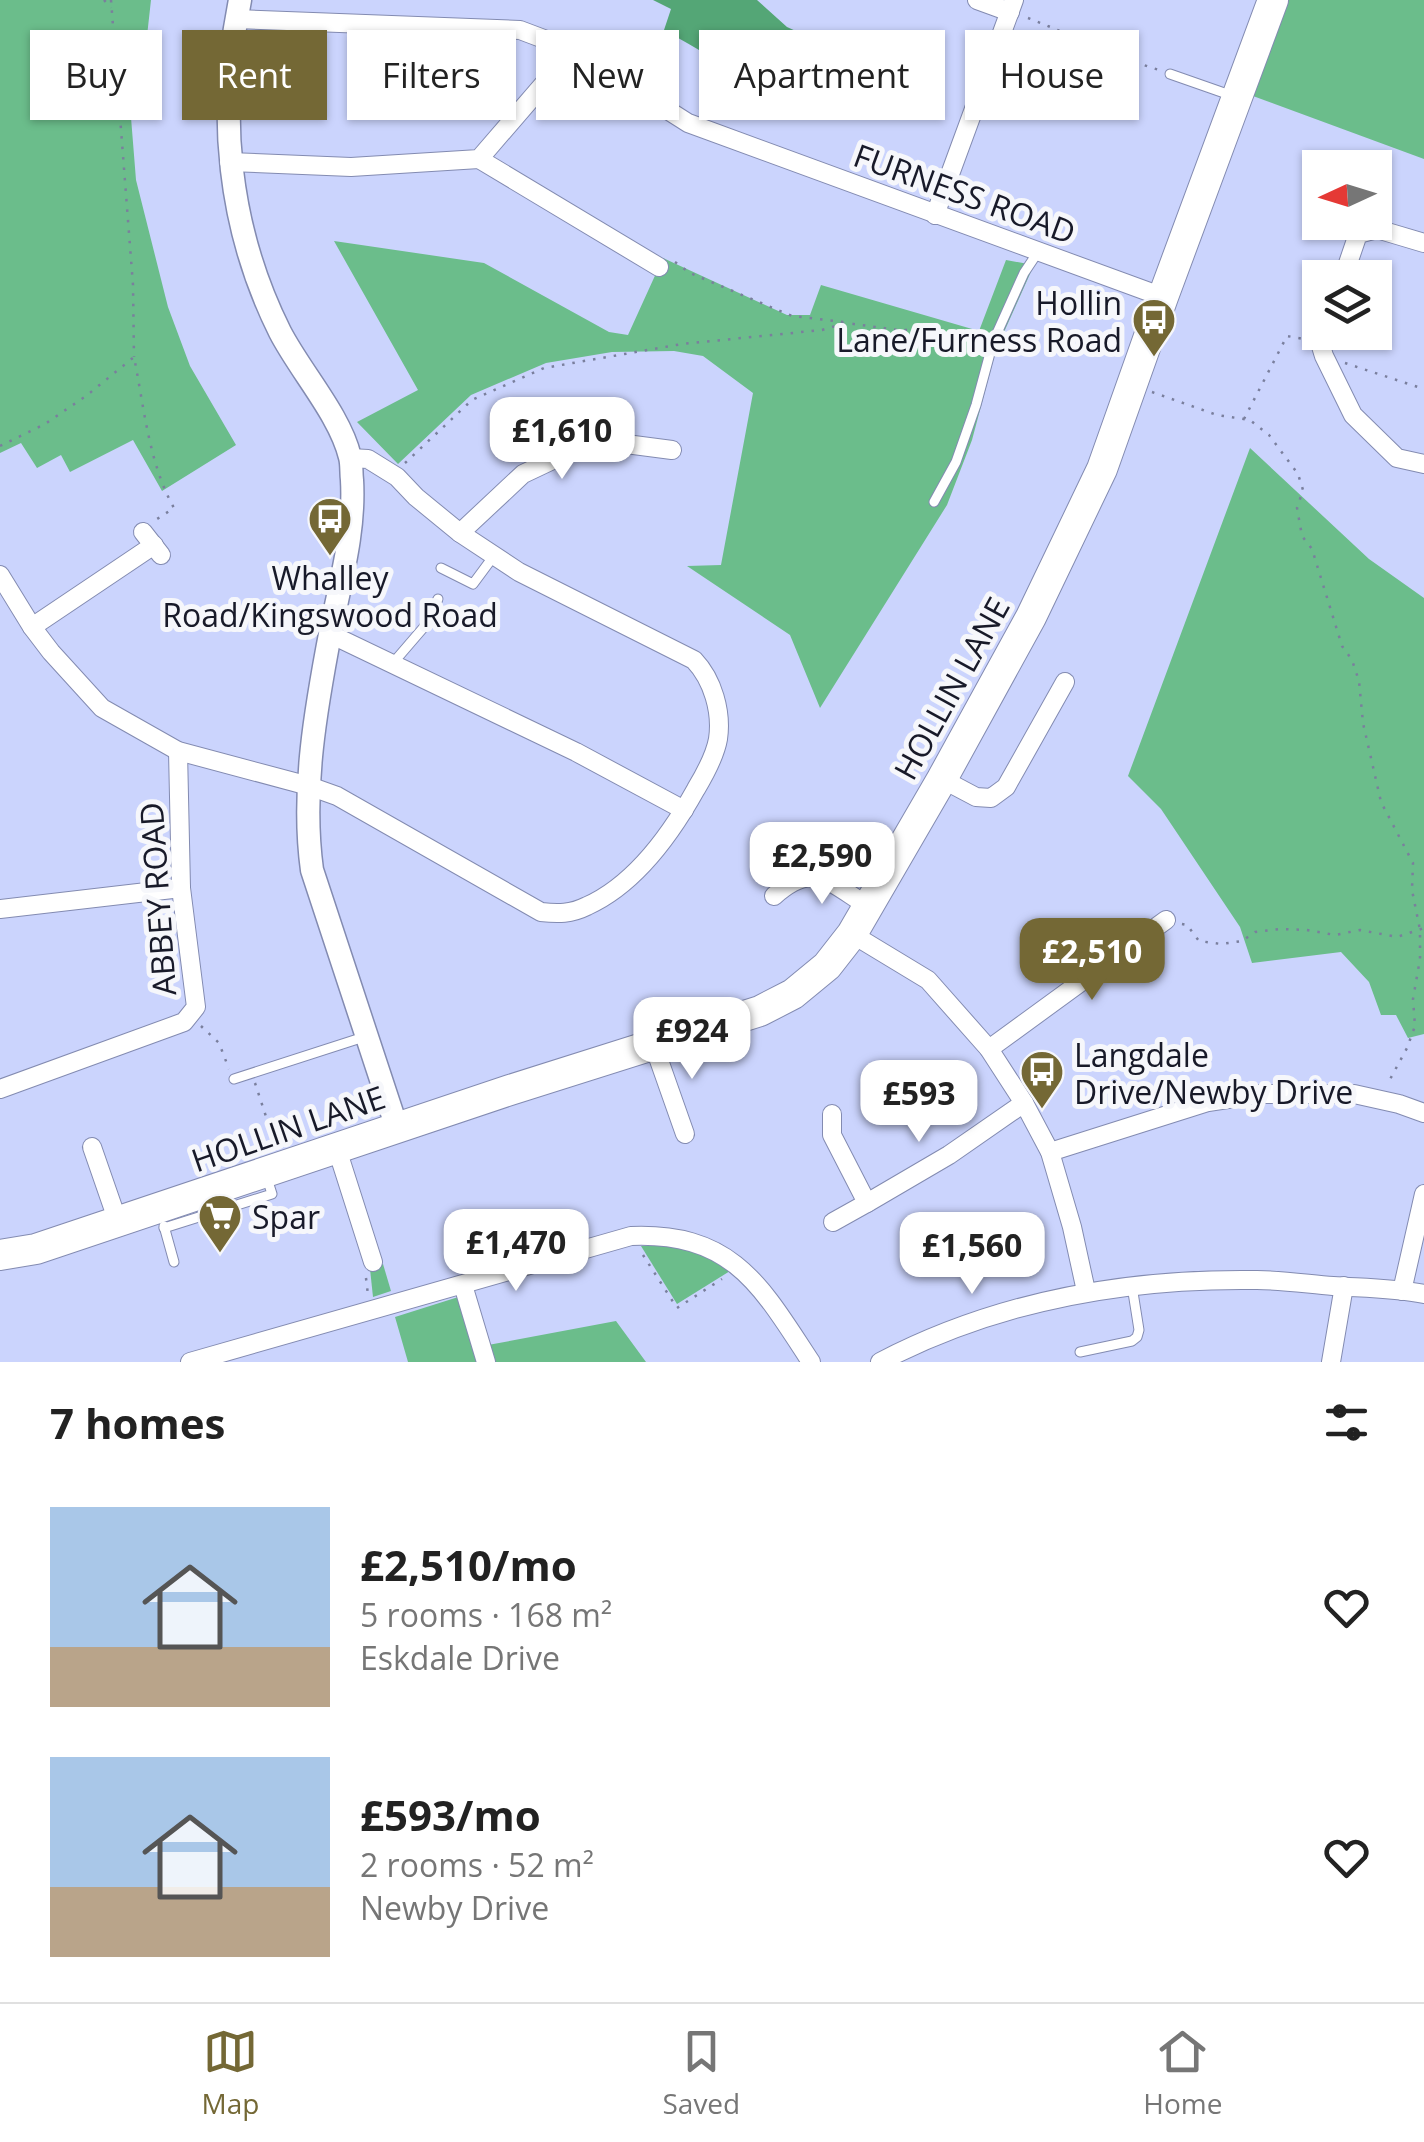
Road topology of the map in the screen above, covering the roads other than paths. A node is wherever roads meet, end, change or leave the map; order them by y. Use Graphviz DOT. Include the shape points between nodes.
graph roads {
  1 [pos="977,0"];
  2 [pos="1273,0"];
  3 [pos="1012,6"];
  4 [pos="238,9"];
  5 [pos="536,36"];
  6 [pos="1170,74"];
  7 [pos="536,94"];
  8 [pos="1237,98"];
  9 [pos="679,117"];
  10 [pos="479,159"];
  11 [pos="229,162"];
  12 [pos="934,215"];
  13 [pos="1424,243"];
  14 [pos="1038,252"];
  15 [pos="1349,260"];
  16 [pos="659,267"];
  17 [pos="1163,297"];
  18 [pos="1326,350"];
  19 [pos="672,450"];
  20 [pos="350,458"];
  21 [pos="1424,464"];
  22 [pos="934,502"];
  23 [pos="460,533"];
  24 [pos="153,544"];
  25 [pos="493,557"];
  26 [pos="441,568"];
  27 [pos="0,576"];
  28 [pos="438,599"];
  29 [pos="32,627"];
  30 [pos="330,634"];
  31 [pos="393,663"];
  32 [pos="1065,682"];
  33 [pos="178,751"];
  34 [pos="942,779"];
  35 [pos="309,786"];
  36 [pos="684,810"];
  37 [pos="182,888"];
  38 [pos="774,896"];
  39 [pos="868,906"];
  40 [pos="0,908"];
  41 [pos="1166,920"];
  42 [pos="852,934"];
  43 [pos="366,1036"];
  44 [pos="654,1046"];
  45 [pos="989,1049"];
  46 [pos="234,1079"];
  47 [pos="0,1089"];
  48 [pos="1024,1103"];
  49 [pos="832,1114"];
  50 [pos="1424,1114"];
  51 [pos="397,1128"];
  52 [pos="685,1134"];
  53 [pos="92,1146"];
  54 [pos="337,1149"];
  55 [pos="1050,1152"];
  56 [pos="1424,1194"];
  57 [pos="867,1203"];
  58 [pos="161,1218"];
  59 [pos="118,1222"];
  60 [pos="833,1222"];
  61 [pos="0,1256"];
  62 [pos="174,1262"];
  63 [pos="373,1262"];
  64 [pos="1132,1284"];
  65 [pos="463,1286"];
  66 [pos="1344,1286"];
  67 [pos="1086,1291"];
  68 [pos="1402,1291"];
  69 [pos="1424,1294"];
  70 [pos="1080,1352"];
  71 [pos="886,1361"];
  72 [pos="190,1362"];
  73 [pos="486,1362"];
  74 [pos="811,1362"];
  75 [pos="1331,1362"];
  1 -- 3 [label="street"];
  2 -- 8 [label="main road, HOLLIN LANE"];
  3 -- 12 [label="street"];
  4 -- 5 [label="street, FURNESS ROAD"];
  4 -- 11 [label="street" via="228,81"];
  6 -- 8 [label="lane"];
  7 -- 10 [label="street"];
  8 -- 17 [label="main road, HOLLIN LANE"];
  9 -- 12 [label="street, FURNESS ROAD"];
  10 -- 11 [label="street" via="351,166"];
  10 -- 16 [label="street"];
  11 -- 20 [label="street" via="253,269"];
  12 -- 14 [label="street, FURNESS ROAD"];
  13 -- 15 [label="street" via="1378,229 1358,234"];
  14 -- 17 [label="street, FURNESS ROAD"];
  14 -- 22 [label="lane" via="993,342 956,462"];
  17 -- 34 [label="main road, HOLLIN LANE" via="1102,469"];
  18 -- 21 [label="street" via="1353,414 1396,458"];
  19 -- 23 [label="street" via="580,447 523,474"];
  20 -- 23 [label="street" via="368,459 393,474"];
  20 -- 30 [label="street" via="352,530"];
  23 -- 25 [label="street"];
  24 -- 29 [label="street"];
  25 -- 26 [label="lane" via="472,584"];
  25 -- 36 [label="street" via="703,669 716,702 718,740"];
  27 -- 29 [label="street"];
  28 -- 31 [label="lane"];
  29 -- 33 [label="street" via="102,708"];
  30 -- 31 [label="street"];
  30 -- 35 [label="street"];
  31 -- 36 [label="street"];
  32 -- 34 [label="street" via="1006,787 991,798"];
  33 -- 35 [label="street"];
  33 -- 37 [label="street, ABBEY ROAD"];
  34 -- 39 [label="main road, HOLLIN LANE"];
  35 -- 36 [label="street" via="555,914 588,906 624,881"];
  35 -- 43 [label="street" via="312,870"];
  37 -- 40 [label="street"];
  37 -- 47 [label="street, ABBEY ROAD" via="196,1007 184,1022"];
  38 -- 39 [label="street" via="810,876"];
  39 -- 42 [label="main road, HOLLIN LANE"];
  41 -- 45 [label="street"];
  42 -- 44 [label="main road, HOLLIN LANE" via="793,994 760,1012"];
  42 -- 45 [label="street" via="928,980"];
  43 -- 46 [label="lane"];
  43 -- 51 [label="street"];
  44 -- 51 [label="main road, HOLLIN LANE"];
  44 -- 52 [label="street"];
  45 -- 48 [label="street"];
  48 -- 55 [label="street"];
  48 -- 57 [label="street"];
  49 -- 57 [label="street" via="832,1135"];
  50 -- 55 [label="street" via="1354,1094 1261,1094 1208,1102"];
  51 -- 54 [label="main road, HOLLIN LANE"];
  53 -- 59 [label="street"];
  54 -- 58 [label="main road, HOLLIN LANE"];
  54 -- 63 [label="street"];
  55 -- 67 [label="street"];
  56 -- 68 [label="street"];
  57 -- 60 [label="street"];
  58 -- 59 [label="main road, HOLLIN LANE"];
  58 -- 62 [label="lane"];
  59 -- 61 [label="main road, HOLLIN LANE"];
  64 -- 66 [label="street" via="1258,1280"];
  64 -- 67 [label="street"];
  64 -- 70 [label="lane" via="1137,1338"];
  65 -- 72 [label="street"];
  65 -- 73 [label="street"];
  65 -- 74 [label="street" via="631,1236 684,1239 740,1268 768,1296"];
  66 -- 68 [label="street"];
  66 -- 75 [label="street"];
  67 -- 71 [label="street" via="956,1328"];
  68 -- 69 [label="street"];
}
